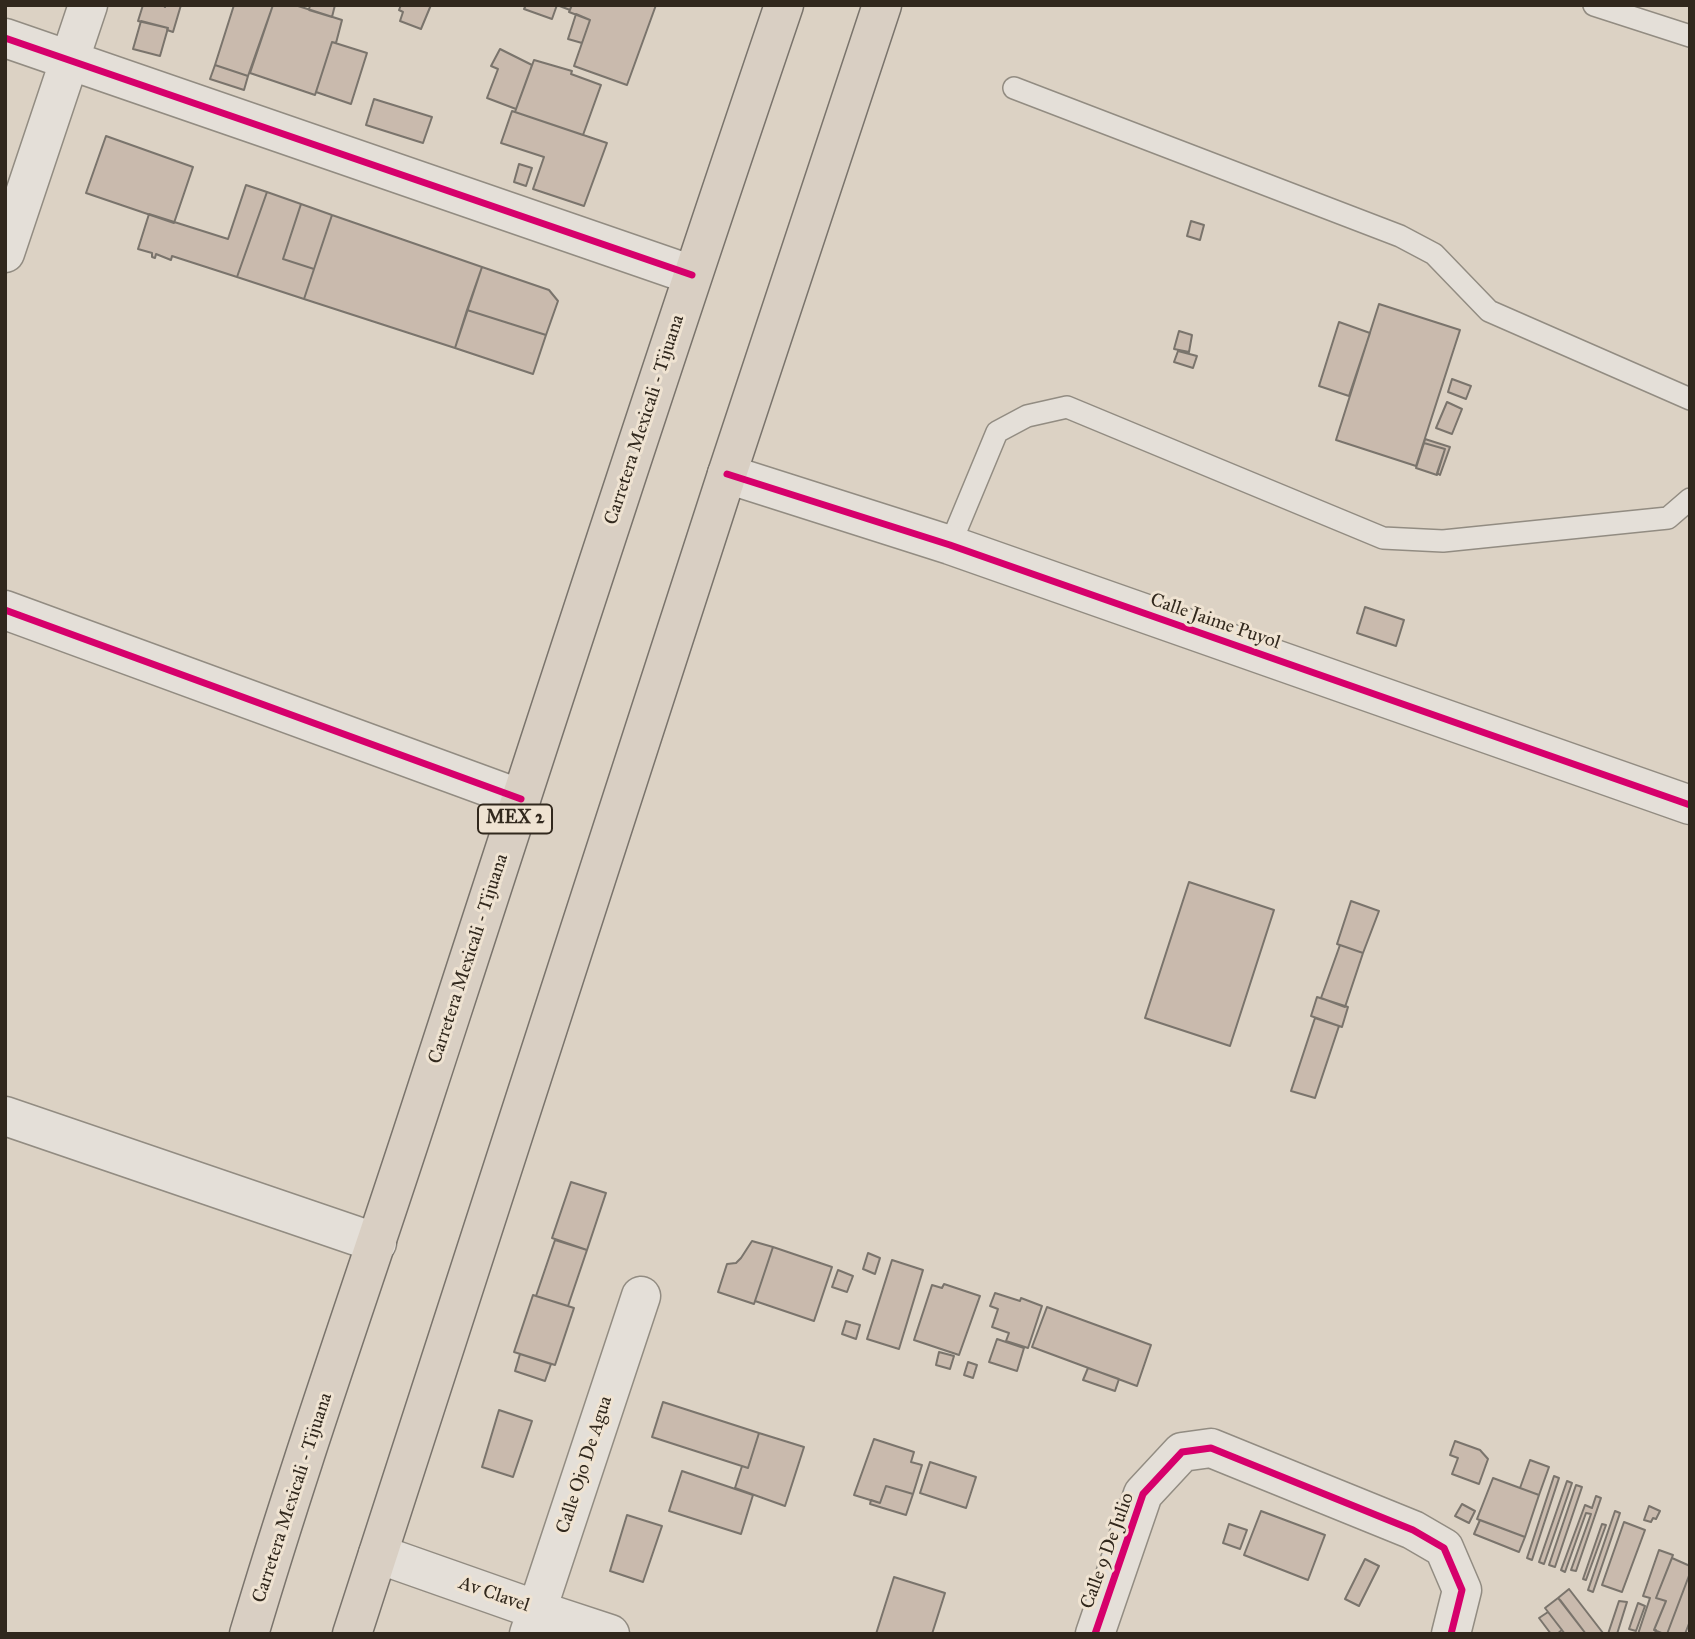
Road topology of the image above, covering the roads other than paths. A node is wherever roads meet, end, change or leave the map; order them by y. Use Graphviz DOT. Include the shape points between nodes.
graph roads {
  1 [pos="88,5"];
  2 [pos="784,5"];
  3 [pos="882,5"];
  4 [pos="1594,5"];
  5 [pos="1690,36"];
  6 [pos="5,38"];
  7 [pos="68,59"];
  8 [pos="1014,88"];
  9 [pos="5,253"];
  10 [pos="692,275"];
  11 [pos="1690,399"];
  12 [pos="727,474"];
  13 [pos="1690,499"];
  14 [pos="950,545"];
  15 [pos="5,610"];
  16 [pos="521,799"];
  17 [pos="1690,805"];
  18 [pos="5,1116"];
  19 [pos="377,1243"];
  20 [pos="641,1296"];
  21 [pos="378,1554"];
  22 [pos="533,1622"];
  23 [pos="249,1634"];
  24 [pos="352,1634"];
  25 [pos="610,1634"];
  26 [pos="1095,1634"];
  27 [pos="1451,1634"];
  1 -- 7 [label="street"];
  2 -- 10 [label="main road, Carretera Mexicali - Tijuana / MEX 2"];
  3 -- 12 [label="main road"];
  4 -- 5 [label="lane"];
  6 -- 7 [label="street"];
  7 -- 9 [label="street"];
  7 -- 10 [label="street"];
  8 -- 11 [label="lane" via="1400,236 1434,254 1489,311"];
  10 -- 16 [label="main road, Carretera Mexicali - Tijuana / MEX 2"];
  12 -- 14 [label="street, Calle Jaime Puyol"];
  12 -- 21 [label="main road"];
  13 -- 14 [label="lane" via="1668,518 1443,541 1383,538 1067,407 1027,416 997,432"];
  14 -- 17 [label="street, Calle Jaime Puyol"];
  15 -- 16 [label="street"];
  16 -- 19 [label="main road, Carretera Mexicali - Tijuana / MEX 2"];
  18 -- 19 [label="street"];
  19 -- 23 [label="main road, Carretera Mexicali - Tijuana / MEX 2"];
  20 -- 22 [label="street, Calle Ojo De Agua"];
  21 -- 22 [label="street, Av Clavel"];
  21 -- 24 [label="main road"];
  22 -- 25 [label="street, Av Clavel"];
  26 -- 27 [label="street, Calle 9 De Julio" via="1143,1494 1182,1451 1211,1448 1413,1530 1444,1548 1462,1590"];
}
